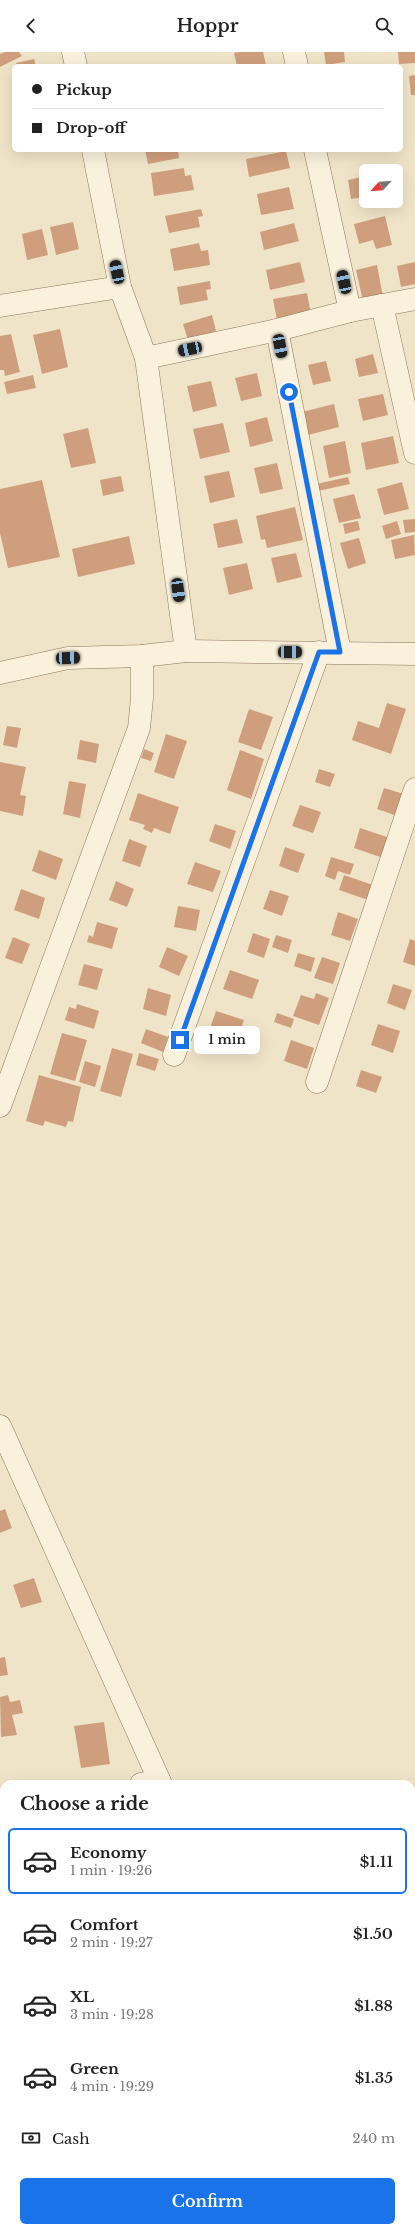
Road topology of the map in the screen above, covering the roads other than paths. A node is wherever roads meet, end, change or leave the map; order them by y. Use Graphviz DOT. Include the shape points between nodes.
graph roads {
  1 [pos="73,52"];
  2 [pos="294,52"];
  3 [pos="76,64"];
  4 [pos="297,64"];
  5 [pos="93,152"];
  6 [pos="315,152"];
  7 [pos="120,287"];
  8 [pos="415,299"];
  9 [pos="382,305"];
  10 [pos="0,306"];
  11 [pos="350,312"];
  12 [pos="277,330"];
  13 [pos="146,358"];
  14 [pos="415,453"];
  15 [pos="186,651"];
  16 [pos="330,652"];
  17 [pos="415,654"];
  18 [pos="142,656"];
  19 [pos="0,673"];
  20 [pos="415,789"];
  21 [pos="174,1056"];
  22 [pos="316,1082"];
  23 [pos="0,1106"];
  24 [pos="0,1426"];
  25 [pos="8,1463"];
  26 [pos="153,1780"];
  1 -- 3 [label="street"];
  2 -- 4 [label="street"];
  5 -- 7 [label="street"];
  6 -- 11 [label="street"];
  7 -- 10 [label="street"];
  7 -- 13 [label="street"];
  8 -- 9 [label="street"];
  9 -- 11 [label="street"];
  9 -- 14 [label="street"];
  11 -- 12 [label="street"];
  12 -- 13 [label="street"];
  12 -- 16 [label="street"];
  13 -- 15 [label="street"];
  15 -- 16 [label="street"];
  15 -- 18 [label="street"];
  16 -- 17 [label="street"];
  16 -- 21 [label="street"];
  18 -- 19 [label="street" via="68,658"];
  18 -- 23 [label="street" via="139,728"];
  20 -- 22 [label="street"];
  24 -- 25 [label="street"];
  25 -- 26 [label="street"];
}
